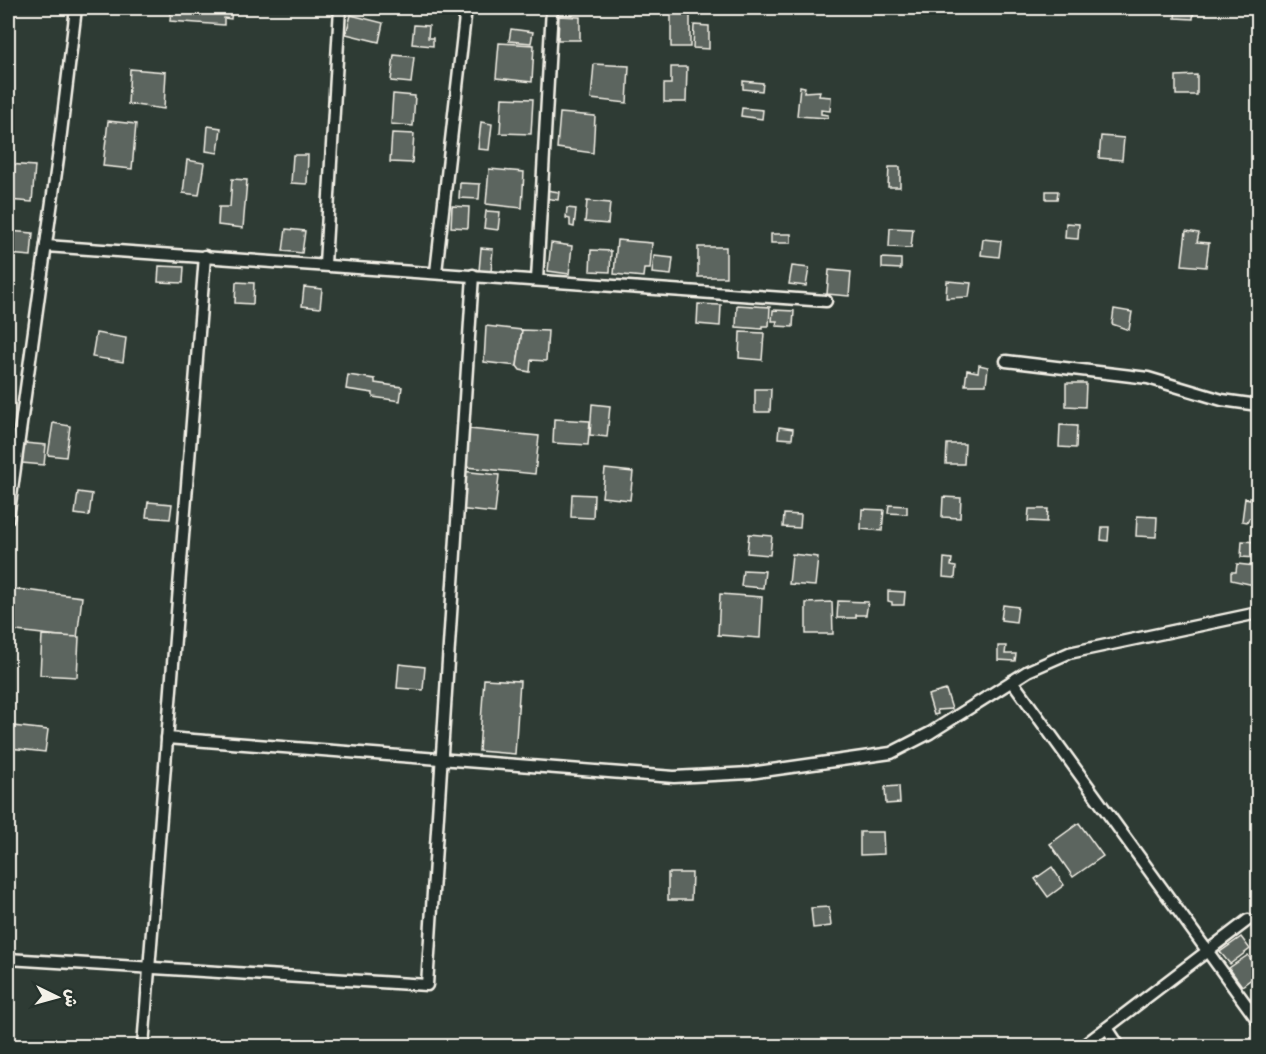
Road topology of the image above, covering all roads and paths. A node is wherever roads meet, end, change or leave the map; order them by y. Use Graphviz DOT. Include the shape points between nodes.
graph roads {
  1 [pos="76,8"];
  2 [pos="340,8"];
  3 [pos="466,8"];
  4 [pos="552,8"];
  5 [pos="46,246"];
  6 [pos="206,256"];
  7 [pos="325,264"];
  8 [pos="436,272"];
  9 [pos="473,275"];
  10 [pos="537,280"];
  11 [pos="826,301"];
  12 [pos="1006,361"];
  13 [pos="1258,405"];
  14 [pos="8,518"];
  15 [pos="1258,613"];
  16 [pos="1012,681"];
  17 [pos="168,738"];
  18 [pos="442,757"];
  19 [pos="1248,920"];
  20 [pos="1208,951"];
  21 [pos="8,959"];
  22 [pos="149,967"];
  23 [pos="1258,1021"];
  24 [pos="1107,1028"];
  25 [pos="143,1047"];
  26 [pos="1083,1047"];
  27 [pos="1119,1047"];
  1 -- 5 [label="street"];
  2 -- 7 [label="street"];
  3 -- 8 [label="street"];
  4 -- 10 [label="street"];
  5 -- 6 [label="street"];
  5 -- 14 [label="street"];
  6 -- 7 [label="street"];
  6 -- 17 [label="street"];
  7 -- 8 [label="street"];
  8 -- 9 [label="street"];
  9 -- 10 [label="street"];
  9 -- 18 [label="street"];
  10 -- 11 [label="street"];
  12 -- 13 [label="street" via="1148,378 1222,400"];
  15 -- 16 [label="street" via="1069,653"];
  16 -- 18 [label="street" via="891,753 750,773 674,777"];
  16 -- 20 [label="street"];
  17 -- 18 [label="street"];
  17 -- 22 [label="street"];
  18 -- 22 [label="street" via="427,985"];
  19 -- 20 [label="street"];
  20 -- 23 [label="street"];
  20 -- 24 [label="street"];
  21 -- 22 [label="street"];
  22 -- 25 [label="street"];
  24 -- 26 [label="street"];
  24 -- 27 [label="street"];
}
